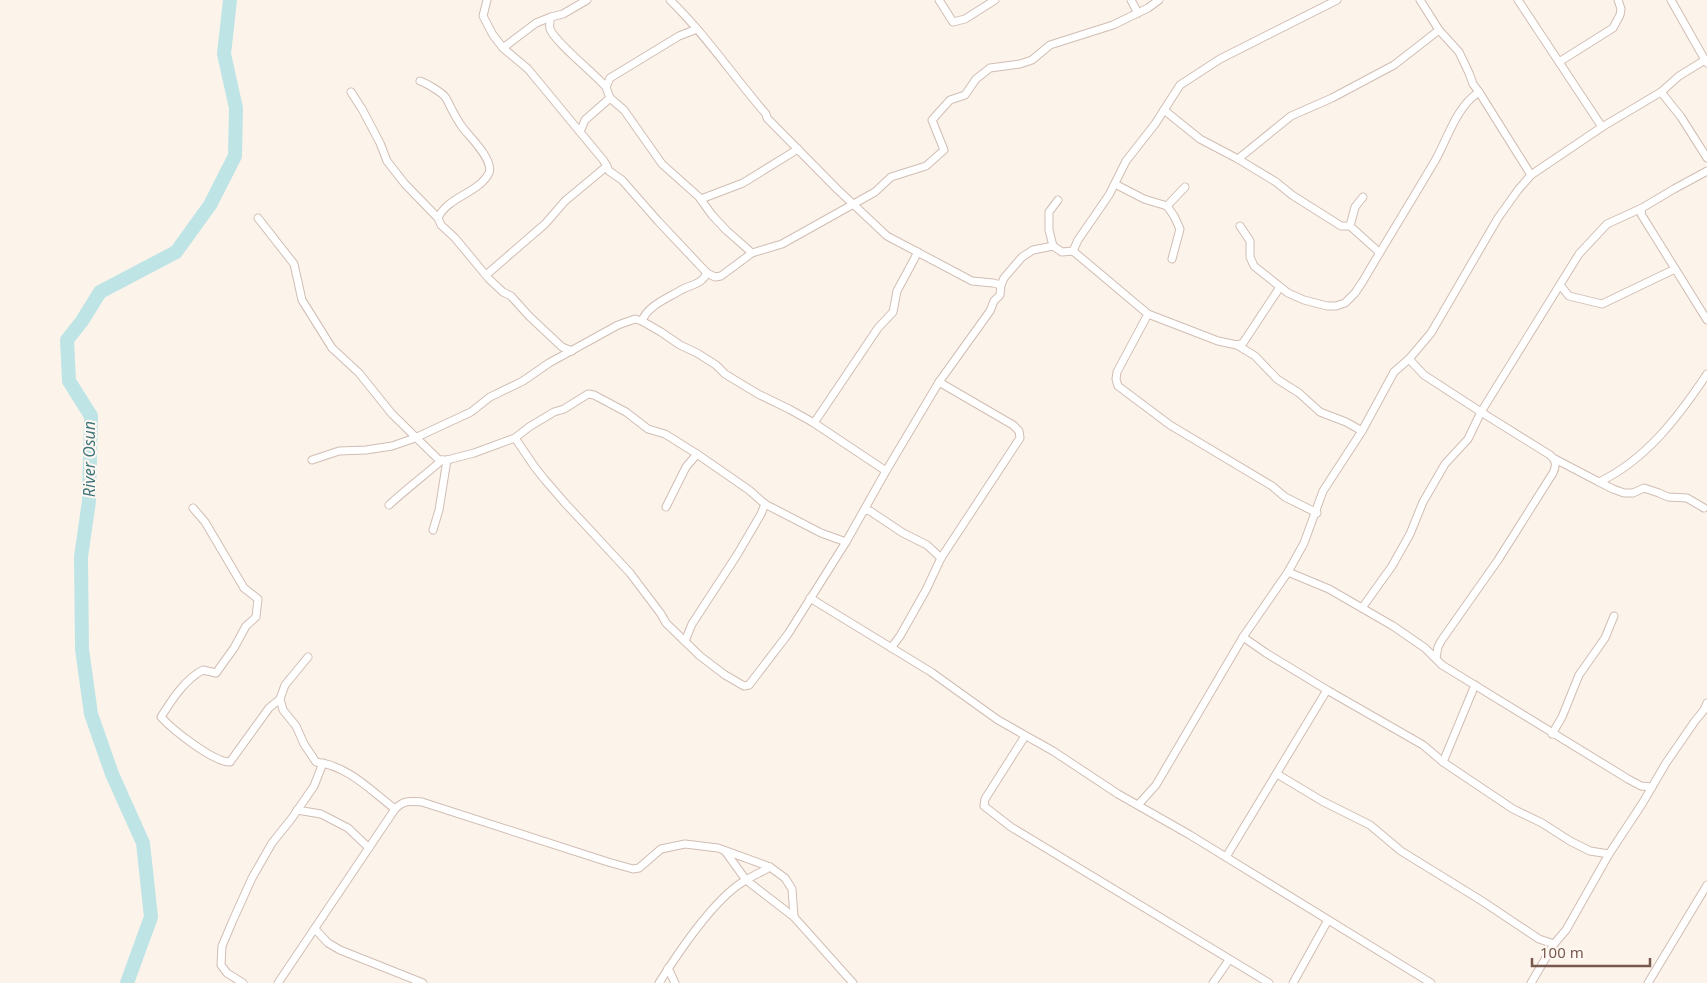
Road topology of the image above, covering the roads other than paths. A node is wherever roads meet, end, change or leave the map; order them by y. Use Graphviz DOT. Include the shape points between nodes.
graph roads {
  1 [pos="487,0"];
  2 [pos="587,0"];
  3 [pos="670,0"];
  4 [pos="939,0"];
  5 [pos="995,0"];
  6 [pos="1131,0"];
  7 [pos="1160,0"];
  8 [pos="1337,0"];
  9 [pos="1420,0"];
  10 [pos="1518,0"];
  11 [pos="1618,0"];
  12 [pos="1671,0"];
  13 [pos="1138,13"];
  14 [pos="551,17"];
  15 [pos="697,29"];
  16 [pos="1439,30"];
  17 [pos="503,48"];
  18 [pos="1559,62"];
  19 [pos="1706,62"];
  20 [pos="420,81"];
  21 [pos="606,87"];
  22 [pos="351,92"];
  23 [pos="1479,92"];
  24 [pos="1661,92"];
  25 [pos="610,98"];
  26 [pos="1164,110"];
  27 [pos="1602,127"];
  28 [pos="580,132"];
  29 [pos="798,149"];
  30 [pos="1238,158"];
  31 [pos="1707,158"];
  32 [pos="607,166"];
  33 [pos="1707,171"];
  34 [pos="1532,175"];
  35 [pos="1115,184"];
  36 [pos="1184,187"];
  37 [pos="1363,197"];
  38 [pos="700,199"];
  39 [pos="1058,200"];
  40 [pos="853,204"];
  41 [pos="1167,206"];
  42 [pos="1642,208"];
  43 [pos="258,218"];
  44 [pos="438,218"];
  45 [pos="1240,226"];
  46 [pos="1350,226"];
  47 [pos="1053,246"];
  48 [pos="918,252"];
  49 [pos="1073,252"];
  50 [pos="1379,252"];
  51 [pos="752,253"];
  52 [pos="1172,259"];
  53 [pos="1675,269"];
  54 [pos="707,273"];
  55 [pos="486,275"];
  56 [pos="1001,285"];
  57 [pos="1560,285"];
  58 [pos="1280,287"];
  59 [pos="1148,314"];
  60 [pos="1707,320"];
  61 [pos="642,321"];
  62 [pos="1237,345"];
  63 [pos="572,351"];
  64 [pos="1409,359"];
  65 [pos="1707,374"];
  66 [pos="939,382"];
  67 [pos="1481,412"];
  68 [pos="814,423"];
  69 [pos="1362,431"];
  70 [pos="415,438"];
  71 [pos="515,438"];
  72 [pos="697,454"];
  73 [pos="1555,459"];
  74 [pos="312,460"];
  75 [pos="444,460"];
  76 [pos="886,471"];
  77 [pos="1599,482"];
  78 [pos="765,504"];
  79 [pos="389,505"];
  80 [pos="666,507"];
  81 [pos="193,508"];
  82 [pos="1704,508"];
  83 [pos="865,510"];
  84 [pos="1317,513"];
  85 [pos="433,530"];
  86 [pos="846,542"];
  87 [pos="941,558"];
  88 [pos="1288,572"];
  89 [pos="810,598"];
  90 [pos="1362,608"];
  91 [pos="1614,616"];
  92 [pos="1243,637"];
  93 [pos="685,641"];
  94 [pos="891,648"];
  95 [pos="308,657"];
  96 [pos="1436,658"];
  97 [pos="1475,685"];
  98 [pos="1327,690"];
  99 [pos="280,699"];
  100 [pos="1706,708"];
  101 [pos="1552,734"];
  102 [pos="1025,736"];
  103 [pos="323,762"];
  104 [pos="1443,762"];
  105 [pos="1277,774"];
  106 [pos="1652,787"];
  107 [pos="1138,805"];
  108 [pos="395,808"];
  109 [pos="298,810"];
  110 [pos="369,848"];
  111 [pos="725,851"];
  112 [pos="1608,854"];
  113 [pos="1226,857"];
  114 [pos="770,868"];
  115 [pos="746,880"];
  116 [pos="1707,885"];
  117 [pos="794,917"];
  118 [pos="1328,920"];
  119 [pos="315,929"];
  120 [pos="1554,944"];
  121 [pos="1229,960"];
  122 [pos="668,968"];
  123 [pos="243,983"];
  124 [pos="278,983"];
  125 [pos="423,983"];
  126 [pos="659,983"];
  127 [pos="675,983"];
  128 [pos="853,983"];
  129 [pos="1213,983"];
  130 [pos="1269,983"];
  131 [pos="1293,983"];
  132 [pos="1431,983"];
  133 [pos="1531,983"];
  134 [pos="1648,983"];
  1 -- 17 [label="street" via="482,16"];
  2 -- 14 [label="street"];
  3 -- 15 [label="street"];
  4 -- 5 [label="street" via="953,22"];
  6 -- 13 [label="street"];
  7 -- 13 [label="street"];
  8 -- 26 [label="street" via="1220,59 1180,85"];
  9 -- 16 [label="street"];
  10 -- 18 [label="street"];
  11 -- 18 [label="street" via="1620,15 1613,28"];
  12 -- 19 [label="street"];
  13 -- 40 [label="street" via="1113,25 1050,45 1032,60 990,68 965,94 950,100 932,120 944,150 926,166 891,177 875,192"];
  14 -- 17 [label="street" via="536,23"];
  14 -- 21 [label="street" via="549,26 552,34"];
  15 -- 21 [label="street" via="679,36 610,78"];
  15 -- 29 [label="street" via="767,118"];
  16 -- 23 [label="street" via="1459,52"];
  16 -- 30 [label="street" via="1394,65 1291,116"];
  17 -- 28 [label="street" via="528,69"];
  18 -- 27 [label="street"];
  19 -- 24 [label="street" via="1679,76"];
  20 -- 44 [label="street" via="445,98 490,167 484,179 443,210"];
  21 -- 25 [label="street"];
  22 -- 44 [label="street" via="376,134 387,161"];
  23 -- 34 [label="street"];
  23 -- 50 [label="street" via="1462,109"];
  24 -- 27 [label="street"];
  24 -- 31 [label="street" via="1681,116"];
  25 -- 28 [label="street" via="585,120"];
  25 -- 38 [label="street" via="624,110 662,164"];
  26 -- 30 [label="street" via="1200,139"];
  26 -- 35 [label="street" via="1126,161"];
  27 -- 34 [label="street"];
  28 -- 32 [label="street"];
  29 -- 38 [label="street" via="742,183"];
  29 -- 40 [label="street"];
  30 -- 46 [label="street" via="1341,226"];
  32 -- 54 [label="street"];
  32 -- 55 [label="street"];
  33 -- 42 [label="street"];
  34 -- 64 [label="street" via="1498,218 1431,333"];
  35 -- 41 [label="street" via="1144,199"];
  35 -- 49 [label="street"];
  36 -- 41 [label="street"];
  37 -- 46 [label="street" via="1355,207"];
  38 -- 51 [label="street" via="726,230"];
  39 -- 47 [label="street" via="1049,212"];
  40 -- 48 [label="street" via="887,236"];
  40 -- 51 [label="street" via="782,244"];
  41 -- 52 [label="street" via="1180,229"];
  42 -- 53 [label="street" via="1641,214"];
  42 -- 57 [label="street" via="1607,224 1579,254"];
  43 -- 70 [label="street" via="294,264 302,300 332,348 359,373"];
  44 -- 55 [label="street"];
  45 -- 58 [label="street" via="1250,242 1254,266"];
  46 -- 50 [label="street"];
  47 -- 49 [label="street" via="1062,252"];
  47 -- 56 [label="street" via="1033,250 1022,257"];
  48 -- 56 [label="street" via="972,281"];
  48 -- 68 [label="street" via="897,291 893,312 878,328"];
  49 -- 59 [label="street"];
  50 -- 58 [label="street" via="1355,293 1345,303 1327,306 1304,300"];
  51 -- 54 [label="street" via="720,276"];
  53 -- 57 [label="street" via="1602,304 1569,296"];
  53 -- 60 [label="street"];
  54 -- 61 [label="street" via="696,285 681,290 648,311"];
  55 -- 63 [label="street" via="562,348"];
  56 -- 66 [label="street" via="1000,295 990,311"];
  57 -- 67 [label="street"];
  58 -- 62 [label="street" via="1244,343"];
  59 -- 62 [label="street"];
  59 -- 84 [label="street" via="1117,372 1118,386 1170,425"];
  61 -- 63 [label="street" via="635,319 618,325"];
  61 -- 68 [label="street" via="758,394"];
  62 -- 69 [label="street" via="1255,356 1277,380 1299,393 1320,412"];
  63 -- 70 [label="street" via="490,397 471,412"];
  64 -- 67 [label="street" via="1424,375"];
  64 -- 69 [label="street" via="1394,372"];
  65 -- 77 [label="street" via="1682,410 1643,452"];
  66 -- 76 [label="street"];
  66 -- 87 [label="street" via="1013,425 1020,434 1016,446"];
  67 -- 73 [label="street"];
  67 -- 90 [label="street" via="1468,439 1445,464 1423,502 1392,566"];
  68 -- 76 [label="street"];
  69 -- 84 [label="street" via="1323,491"];
  70 -- 74 [label="street" via="392,446 339,451"];
  70 -- 75 [label="street"];
  71 -- 72 [label="street" via="588,394 626,412 648,429 665,434"];
  71 -- 75 [label="street"];
  71 -- 93 [label="street" via="545,480 630,574 666,623"];
  72 -- 78 [label="street"];
  72 -- 80 [label="street" via="686,467"];
  73 -- 77 [label="street"];
  73 -- 96 [label="street" via="1553,473 1441,641"];
  75 -- 79 [label="street"];
  75 -- 85 [label="street" via="439,510"];
  76 -- 83 [label="street"];
  77 -- 82 [label="street" via="1624,493 1644,488 1668,498 1687,498"];
  78 -- 86 [label="street" via="820,533"];
  78 -- 93 [label="street" via="692,624"];
  81 -- 99 [label="street" via="214,536 244,588 258,599 256,617 246,626 216,673 203,670 194,674 161,717 186,739 214,757 230,762 269,708"];
  83 -- 86 [label="street"];
  83 -- 87 [label="street" via="927,545"];
  84 -- 88 [label="street"];
  86 -- 89 [label="street"];
  87 -- 94 [label="street"];
  88 -- 90 [label="street" via="1329,589"];
  88 -- 92 [label="street"];
  89 -- 93 [label="street" via="788,634 749,685 744,686 725,675"];
  89 -- 94 [label="street"];
  90 -- 96 [label="street"];
  91 -- 101 [label="street" via="1604,638 1579,675"];
  92 -- 98 [label="street"];
  92 -- 107 [label="street" via="1156,785"];
  94 -- 102 [label="street"];
  95 -- 99 [label="street" via="284,685"];
  96 -- 97 [label="street"];
  97 -- 101 [label="street"];
  97 -- 104 [label="street"];
  98 -- 104 [label="street" via="1418,742"];
  98 -- 105 [label="street"];
  99 -- 103 [label="street" via="283,710 316,762"];
  100 -- 106 [label="street"];
  101 -- 106 [label="street" via="1640,786"];
  102 -- 107 [label="street"];
  102 -- 121 [label="street" via="985,798 984,806 1010,827"];
  103 -- 108 [label="street" via="349,772"];
  103 -- 109 [label="street" via="314,786"];
  104 -- 112 [label="street" via="1508,806 1570,841 1590,851"];
  105 -- 113 [label="street"];
  105 -- 120 [label="street" via="1370,825 1401,851 1539,939"];
  106 -- 112 [label="street"];
  107 -- 113 [label="street"];
  108 -- 110 [label="street"];
  108 -- 111 [label="street" via="407,801 422,802 634,869 645,864 661,849 674,846 708,846"];
  109 -- 110 [label="street" via="321,814 348,828"];
  109 -- 123 [label="street" via="272,843 252,878 222,946 221,965"];
  110 -- 119 [label="street"];
  111 -- 114 [label="street"];
  111 -- 115 [label="street"];
  112 -- 120 [label="street" via="1566,930"];
  113 -- 118 [label="street"];
  114 -- 115 [label="street"];
  114 -- 117 [label="street" via="785,878 792,889"];
  115 -- 117 [label="street"];
  115 -- 122 [label="street" via="723,898"];
  116 -- 134 [label="street"];
  117 -- 128 [label="street"];
  118 -- 131 [label="street"];
  118 -- 132 [label="street"];
  119 -- 124 [label="street"];
  119 -- 125 [label="street" via="340,950"];
  120 -- 133 [label="street"];
  121 -- 129 [label="street"];
  121 -- 130 [label="street"];
  122 -- 126 [label="street"];
  122 -- 127 [label="street"];
}
